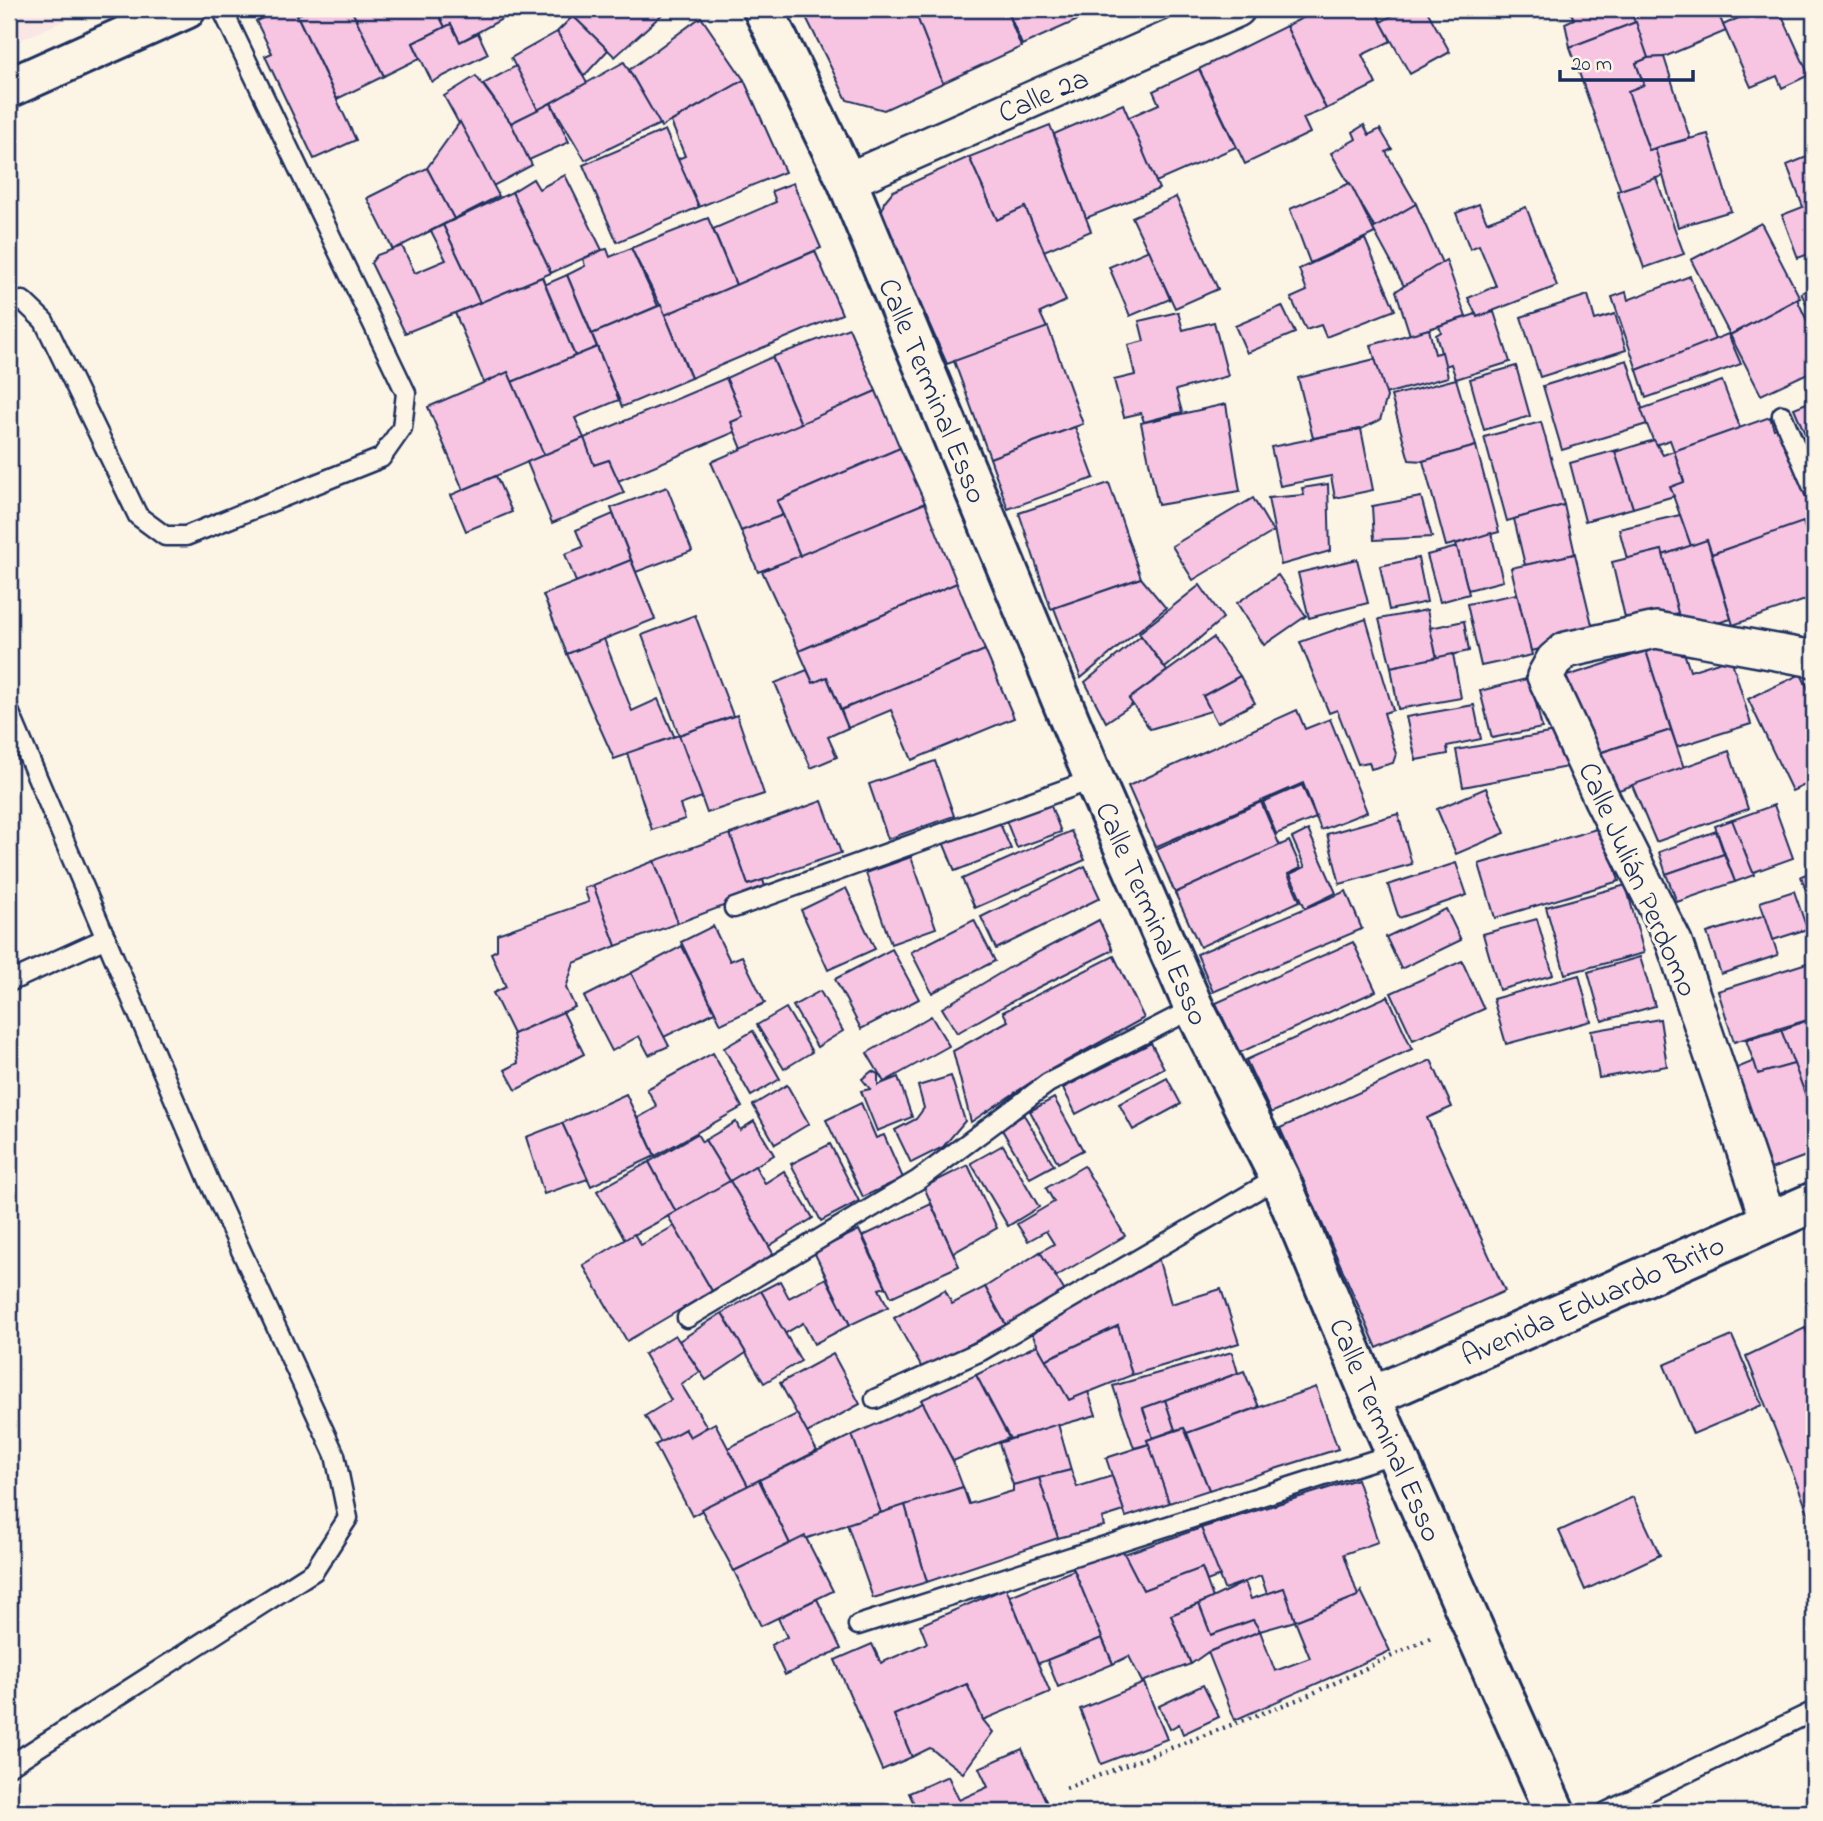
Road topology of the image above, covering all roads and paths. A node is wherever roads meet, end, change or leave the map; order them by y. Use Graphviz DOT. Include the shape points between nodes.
graph roads {
  1 [pos="222,9"];
  2 [pos="763,9"];
  3 [pos="1237,9"];
  4 [pos="175,11"];
  5 [pos="9,88"];
  6 [pos="847,181"];
  7 [pos="9,303"];
  8 [pos="1783,415"];
  9 [pos="1814,490"];
  10 [pos="1814,659"];
  11 [pos="9,711"];
  12 [pos="1094,779"];
  13 [pos="734,908"];
  14 [pos="106,938"];
  15 [pos="9,982"];
  16 [pos="1194,1008"];
  17 [pos="1279,1177"];
  18 [pos="1814,1202"];
  19 [pos="1769,1222"];
  20 [pos="687,1318"];
  21 [pos="1371,1397"];
  22 [pos="875,1399"];
  23 [pos="1396,1453"];
  24 [pos="1470,1618"];
  25 [pos="858,1625"];
  26 [pos="1814,1711"];
  27 [pos="9,1766"];
  28 [pos="1066,1788"];
  29 [pos="1555,1812"];
  30 [pos="1606,1812"];
  1 -- 7 [label="lane" via="405,393 402,428 381,458 186,536 165,536 138,516 44,321 23,301"];
  2 -- 6 [label="street, Calle Terminal Esso"];
  3 -- 6 [label="street, Calle 2a"];
  4 -- 5 [label="street"];
  6 -- 12 [label="street, Calle Terminal Esso"];
  8 -- 9 [label="lane"];
  10 -- 19 [label="street, Calle Julián Perdomo" via="1656,630 1566,650 1545,676 1674,942"];
  11 -- 14 [label="lane"];
  12 -- 13 [label="lane"];
  12 -- 16 [label="street, Calle Terminal Esso"];
  14 -- 15 [label="lane"];
  14 -- 27 [label="lane" via="210,1182 335,1455 348,1518 314,1571"];
  16 -- 17 [label="street, Calle Terminal Esso"];
  16 -- 20 [label="lane" via="1048,1083 918,1180"];
  17 -- 21 [label="street, Calle Terminal Esso"];
  17 -- 22 [label="lane" via="981,1352"];
  18 -- 19 [label="street, Avenida Eduardo Brito"];
  19 -- 21 [label="street, Avenida Eduardo Brito"];
  21 -- 23 [label="street, Calle Terminal Esso"];
  23 -- 24 [label="street, Calle Terminal Esso"];
  23 -- 25 [label="lane"];
  24 -- 28 [label="path" via="1316,1692"];
  24 -- 29 [label="street, Calle Terminal Esso"];
  26 -- 30 [label="lane"];
}
